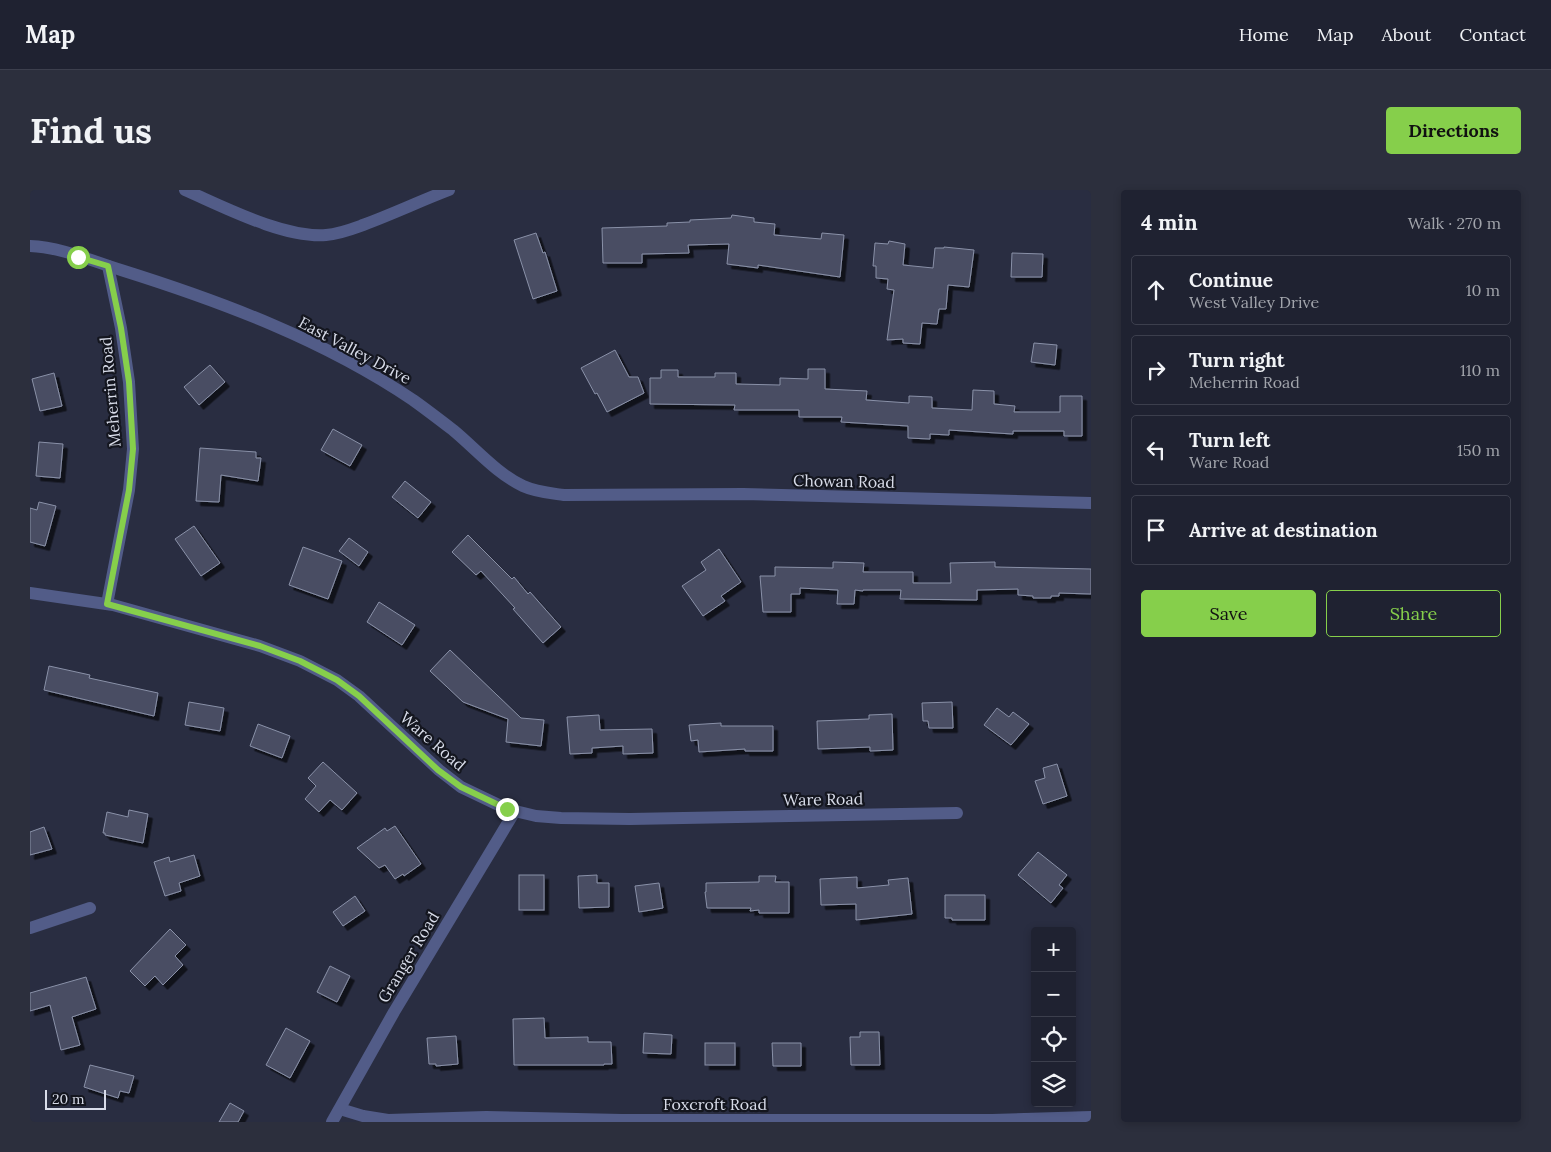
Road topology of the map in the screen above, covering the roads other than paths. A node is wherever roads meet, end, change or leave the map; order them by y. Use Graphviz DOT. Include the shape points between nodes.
graph roads {
  1 [pos="185,190"];
  2 [pos="449,190"];
  3 [pos="30,246"];
  4 [pos="108,266"];
  5 [pos="595,494"];
  6 [pos="1091,503"];
  7 [pos="30,593"];
  8 [pos="107,604"];
  9 [pos="515,811"];
  10 [pos="957,813"];
  11 [pos="90,908"];
  12 [pos="30,928"];
  13 [pos="340,1109"];
  14 [pos="1091,1117"];
  15 [pos="332,1122"];
  1 -- 2 [label="street" via="245,216 311,235 328,235 350,229"];
  3 -- 4 [label="street, East Valley Drive"];
  4 -- 5 [label="street, East Valley Drive" via="244,312 366,371 415,402 452,429 498,470 525,487 564,495"];
  4 -- 8 [label="street, Meherrin Road" via="129,382 133,449 129,490"];
  5 -- 6 [label="street, Chowan Road" via="743,494"];
  7 -- 8 [label="street, Ware Road"];
  8 -- 9 [label="street, Ware Road" via="260,646 300,661 337,680 359,696 438,770 461,787"];
  9 -- 10 [label="street, Ware Road" via="571,818"];
  9 -- 13 [label="street, Granger Road" via="394,1012"];
  11 -- 12 [label="street"];
  13 -- 14 [label="street, Foxcroft Road" via="388,1120 486,1117 651,1120"];
  13 -- 15 [label="street, Granger Road"];
}
